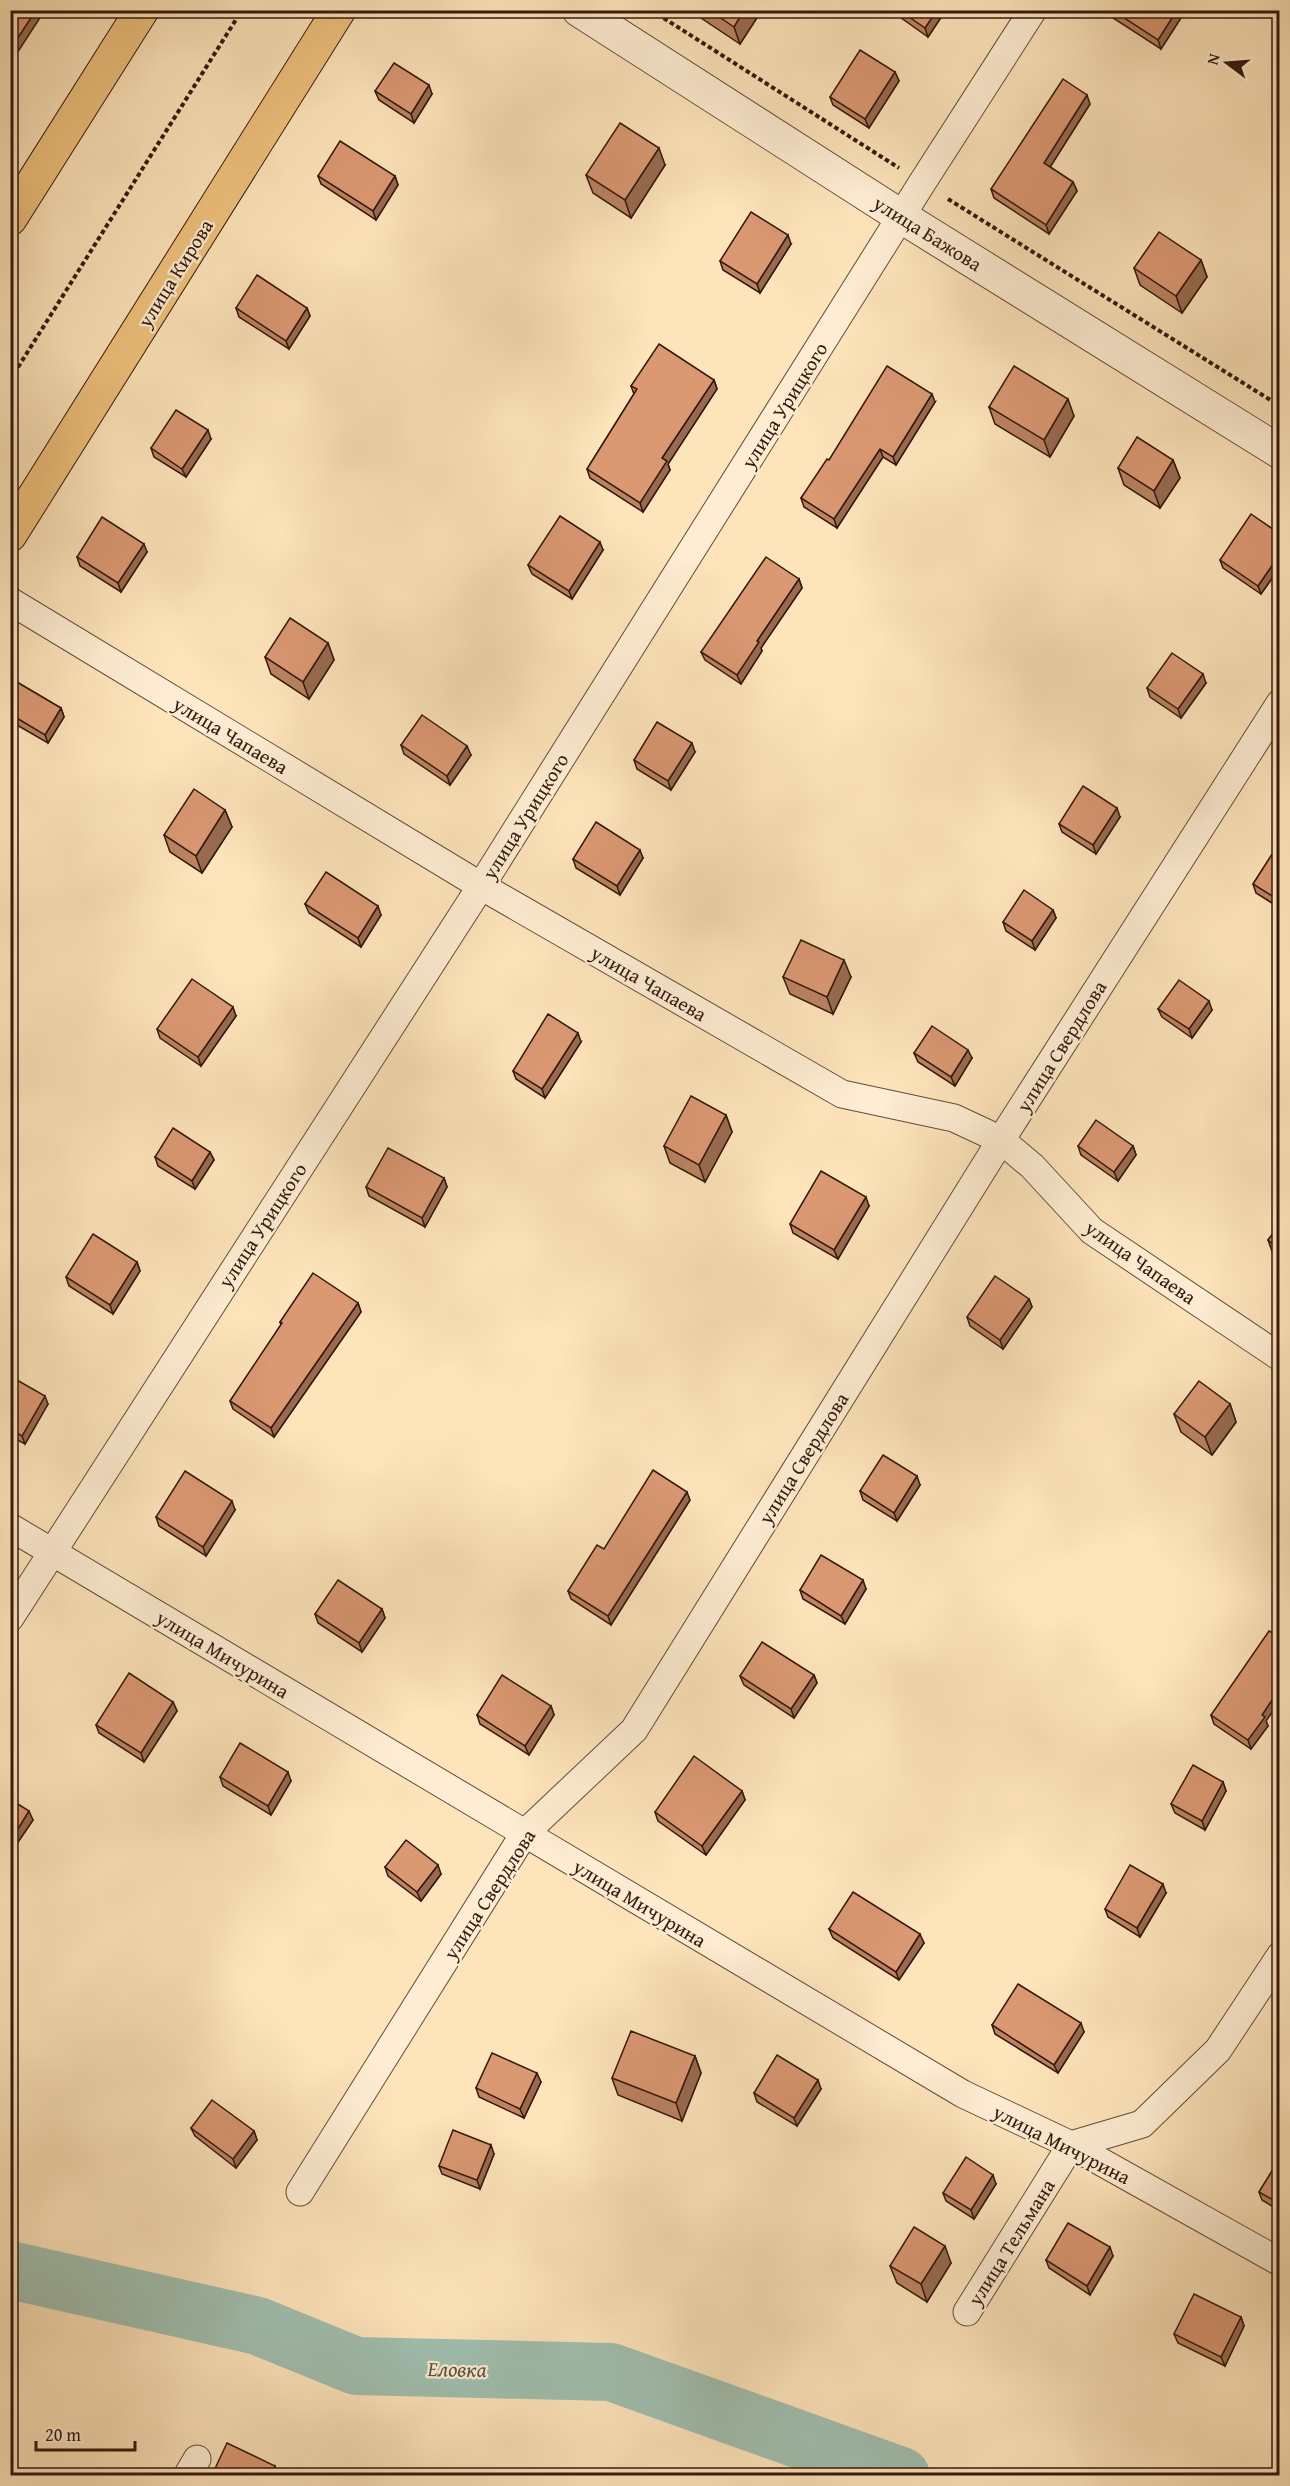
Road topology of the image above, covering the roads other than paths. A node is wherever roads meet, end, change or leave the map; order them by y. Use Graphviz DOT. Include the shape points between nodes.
graph roads {
  1 [pos="142,10"];
  2 [pos="339,10"];
  3 [pos="579,10"];
  4 [pos="1033,10"];
  5 [pos="902,217"];
  6 [pos="10,219"];
  7 [pos="1280,452"];
  8 [pos="10,535"];
  9 [pos="10,601"];
  10 [pos="1280,703"];
  11 [pos="481,886"];
  12 [pos="1001,1140"];
  13 [pos="1280,1357"];
  14 [pos="10,1527"];
  15 [pos="51,1552"];
  16 [pos="10,1617"];
  17 [pos="524,1834"];
  18 [pos="1280,1956"];
  19 [pos="1071,2145"];
  20 [pos="300,2192"];
  21 [pos="1280,2262"];
  22 [pos="967,2312"];
  1 -- 6 [label="main road"];
  2 -- 8 [label="main road, улица Кирова"];
  3 -- 5 [label="street, улица Бажова"];
  4 -- 5 [label="street, улица Урицкого"];
  5 -- 7 [label="street, улица Бажова"];
  5 -- 11 [label="street, улица Урицкого"];
  9 -- 11 [label="street, улица Чапаева"];
  10 -- 12 [label="street, улица Свердлова"];
  11 -- 12 [label="street, улица Чапаева" via="842,1094 954,1118"];
  11 -- 15 [label="street, улица Урицкого"];
  12 -- 13 [label="street, улица Чапаева" via="1032,1166 1092,1231"];
  12 -- 17 [label="street, улица Свердлова" via="634,1730"];
  14 -- 15 [label="street, улица Мичурина"];
  15 -- 16 [label="street, улица Урицкого"];
  15 -- 17 [label="street, улица Мичурина"];
  17 -- 19 [label="street, улица Мичурина" via="963,2094"];
  17 -- 20 [label="street, улица Свердлова"];
  18 -- 19 [label="street" via="1218,2050 1142,2124"];
  19 -- 21 [label="street, улица Мичурина"];
  19 -- 22 [label="street, улица Тельмана"];
}
